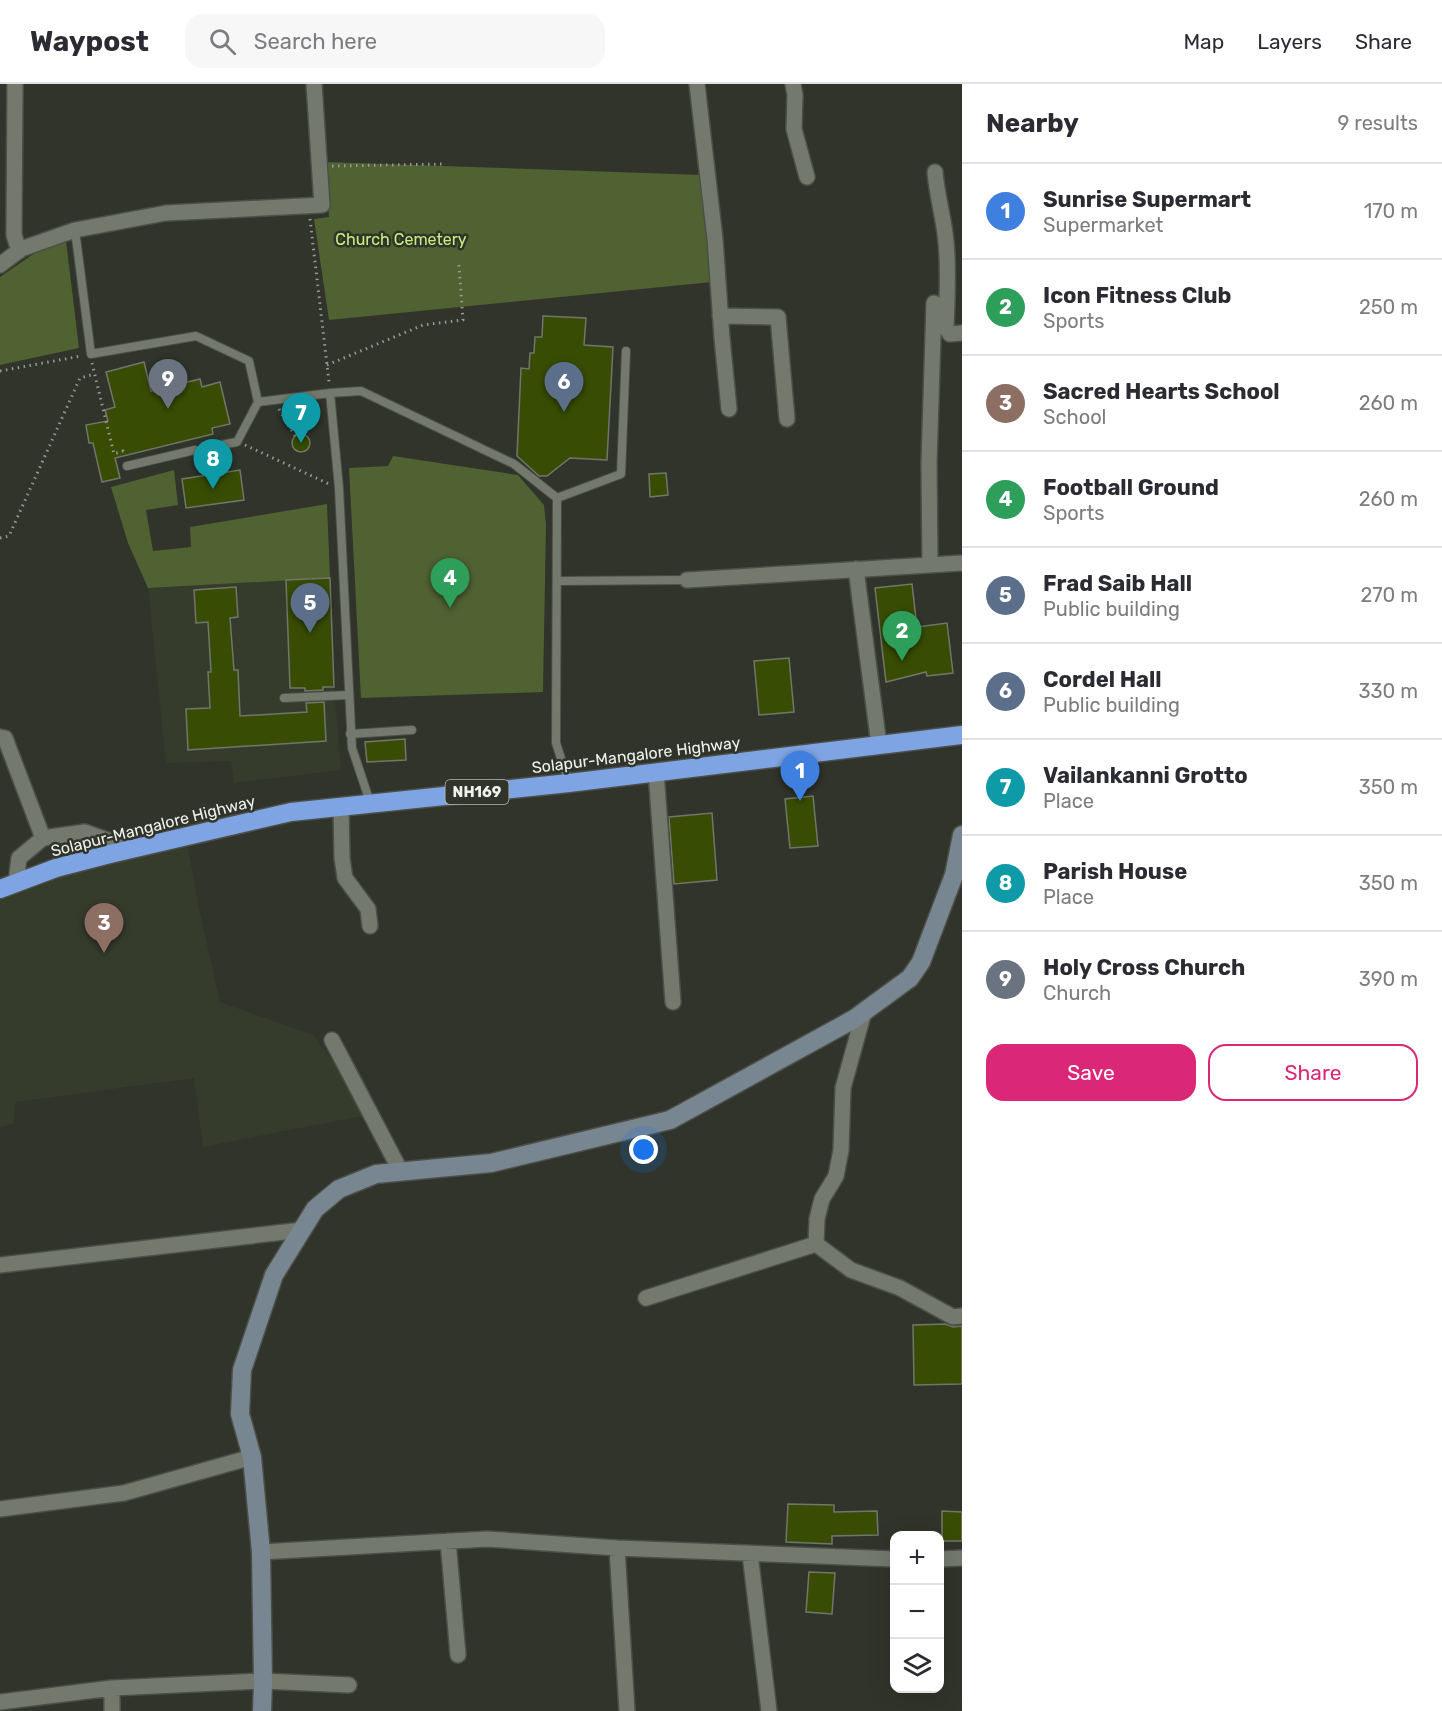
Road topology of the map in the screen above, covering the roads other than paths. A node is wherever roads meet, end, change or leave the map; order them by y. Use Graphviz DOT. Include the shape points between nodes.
graph roads {
  1 [pos="15,84"];
  2 [pos="314,84"];
  3 [pos="697,84"];
  4 [pos="793,84"];
  5 [pos="935,172"];
  6 [pos="807,177"];
  7 [pos="75,230"];
  8 [pos="19,250"];
  9 [pos="0,265"];
  10 [pos="934,303"];
  11 [pos="720,316"];
  12 [pos="962,333"];
  13 [pos="626,351"];
  14 [pos="330,393"];
  15 [pos="258,402"];
  16 [pos="729,409"];
  17 [pos="787,419"];
  18 [pos="205,448"];
  19 [pos="195,450"];
  20 [pos="127,466"];
  21 [pos="557,498"];
  22 [pos="962,563"];
  23 [pos="930,565"];
  24 [pos="856,569"];
  25 [pos="556,580"];
  26 [pos="687,580"];
  27 [pos="348,695"];
  28 [pos="284,698"];
  29 [pos="412,730"];
  30 [pos="350,734"];
  31 [pos="962,735"];
  32 [pos="0,737"];
  33 [pos="879,745"];
  34 [pos="656,772"];
  35 [pos="569,783"];
  36 [pos="371,804"];
  37 [pos="341,807"];
  38 [pos="962,835"];
  39 [pos="43,838"];
  40 [pos="132,849"];
  41 [pos="8,886"];
  42 [pos="370,926"];
  43 [pos="673,1002"];
  44 [pos="864,1012"];
  45 [pos="332,1040"];
  46 [pos="401,1172"];
  47 [pos="302,1230"];
  48 [pos="816,1244"];
  49 [pos="0,1265"];
  50 [pos="646,1298"];
  51 [pos="962,1316"];
  52 [pos="252,1456"];
  53 [pos="0,1509"];
  54 [pos="448,1541"];
  55 [pos="616,1548"];
  56 [pos="261,1551"];
  57 [pos="750,1554"];
  58 [pos="944,1558"];
  59 [pos="962,1558"];
  60 [pos="890,1559"];
  61 [pos="458,1655"];
  62 [pos="263,1680"];
  63 [pos="349,1685"];
  64 [pos="112,1688"];
  65 [pos="0,1702"];
  66 [pos="112,1711"];
  67 [pos="262,1711"];
  68 [pos="627,1711"];
  69 [pos="768,1711"];
  1 -- 8 [label="street" via="14,235"];
  2 -- 7 [label="street" via="322,204 166,213"];
  3 -- 11 [label="street"];
  4 -- 6 [label="street" via="794,129"];
  5 -- 12 [label="street" via="946,239 946,328 950,334"];
  7 -- 8 [label="street"];
  7 -- 15 [label="lane" via="91,354 196,336 249,361"];
  8 -- 9 [label="street"];
  10 -- 23 [label="street"];
  11 -- 16 [label="street"];
  11 -- 17 [label="street" via="778,317"];
  13 -- 21 [label="lane" via="621,474"];
  14 -- 15 [label="lane"];
  14 -- 21 [label="lane" via="361,391 513,464"];
  14 -- 27 [label="lane" via="339,488"];
  15 -- 18 [label="lane" via="237,441"];
  19 -- 20 [label="lane"];
  21 -- 25 [label="lane"];
  22 -- 23 [label="street"];
  23 -- 24 [label="street"];
  24 -- 26 [label="street"];
  24 -- 33 [label="street"];
  25 -- 26 [label="lane"];
  25 -- 35 [label="lane" via="556,742"];
  27 -- 28 [label="lane"];
  27 -- 30 [label="lane"];
  29 -- 30 [label="lane"];
  30 -- 36 [label="lane"];
  31 -- 33 [label="highway, Solapur-Mangalore Highway / NH169"];
  32 -- 39 [label="street" via="5,738"];
  33 -- 34 [label="highway, Solapur-Mangalore Highway / NH169"];
  34 -- 35 [label="highway, Solapur-Mangalore Highway / NH169"];
  34 -- 43 [label="street"];
  35 -- 36 [label="highway, Solapur-Mangalore Highway / NH169"];
  36 -- 37 [label="highway, Solapur-Mangalore Highway / NH169"];
  37 -- 40 [label="highway, Solapur-Mangalore Highway / NH169" via="291,813"];
  37 -- 42 [label="street" via="345,878 368,909"];
  38 -- 44 [label="street" via="954,875 921,962 910,978"];
  39 -- 40 [label="street" via="85,832"];
  39 -- 41 [label="street" via="19,858"];
  40 -- 41 [label="highway, Solapur-Mangalore Highway / NH169" via="56,868"];
  44 -- 46 [label="street" via="670,1120 491,1163"];
  44 -- 48 [label="street" via="843,1088 836,1176 822,1199"];
  45 -- 46 [label="street"];
  46 -- 47 [label="street" via="376,1174 339,1189 315,1209"];
  47 -- 49 [label="street"];
  47 -- 52 [label="street" via="274,1275 242,1370 240,1414"];
  48 -- 50 [label="street"];
  48 -- 51 [label="street" via="851,1270 900,1287 953,1317"];
  52 -- 53 [label="street" via="124,1493"];
  52 -- 56 [label="street"];
  54 -- 55 [label="street" via="487,1539"];
  54 -- 56 [label="street"];
  54 -- 61 [label="street"];
  55 -- 57 [label="street"];
  55 -- 68 [label="street"];
  56 -- 62 [label="street"];
  57 -- 60 [label="street"];
  57 -- 69 [label="street"];
  58 -- 59 [label="street"];
  62 -- 63 [label="street"];
  62 -- 64 [label="street"];
  62 -- 67 [label="street"];
  64 -- 65 [label="street"];
  64 -- 66 [label="street"];
}
